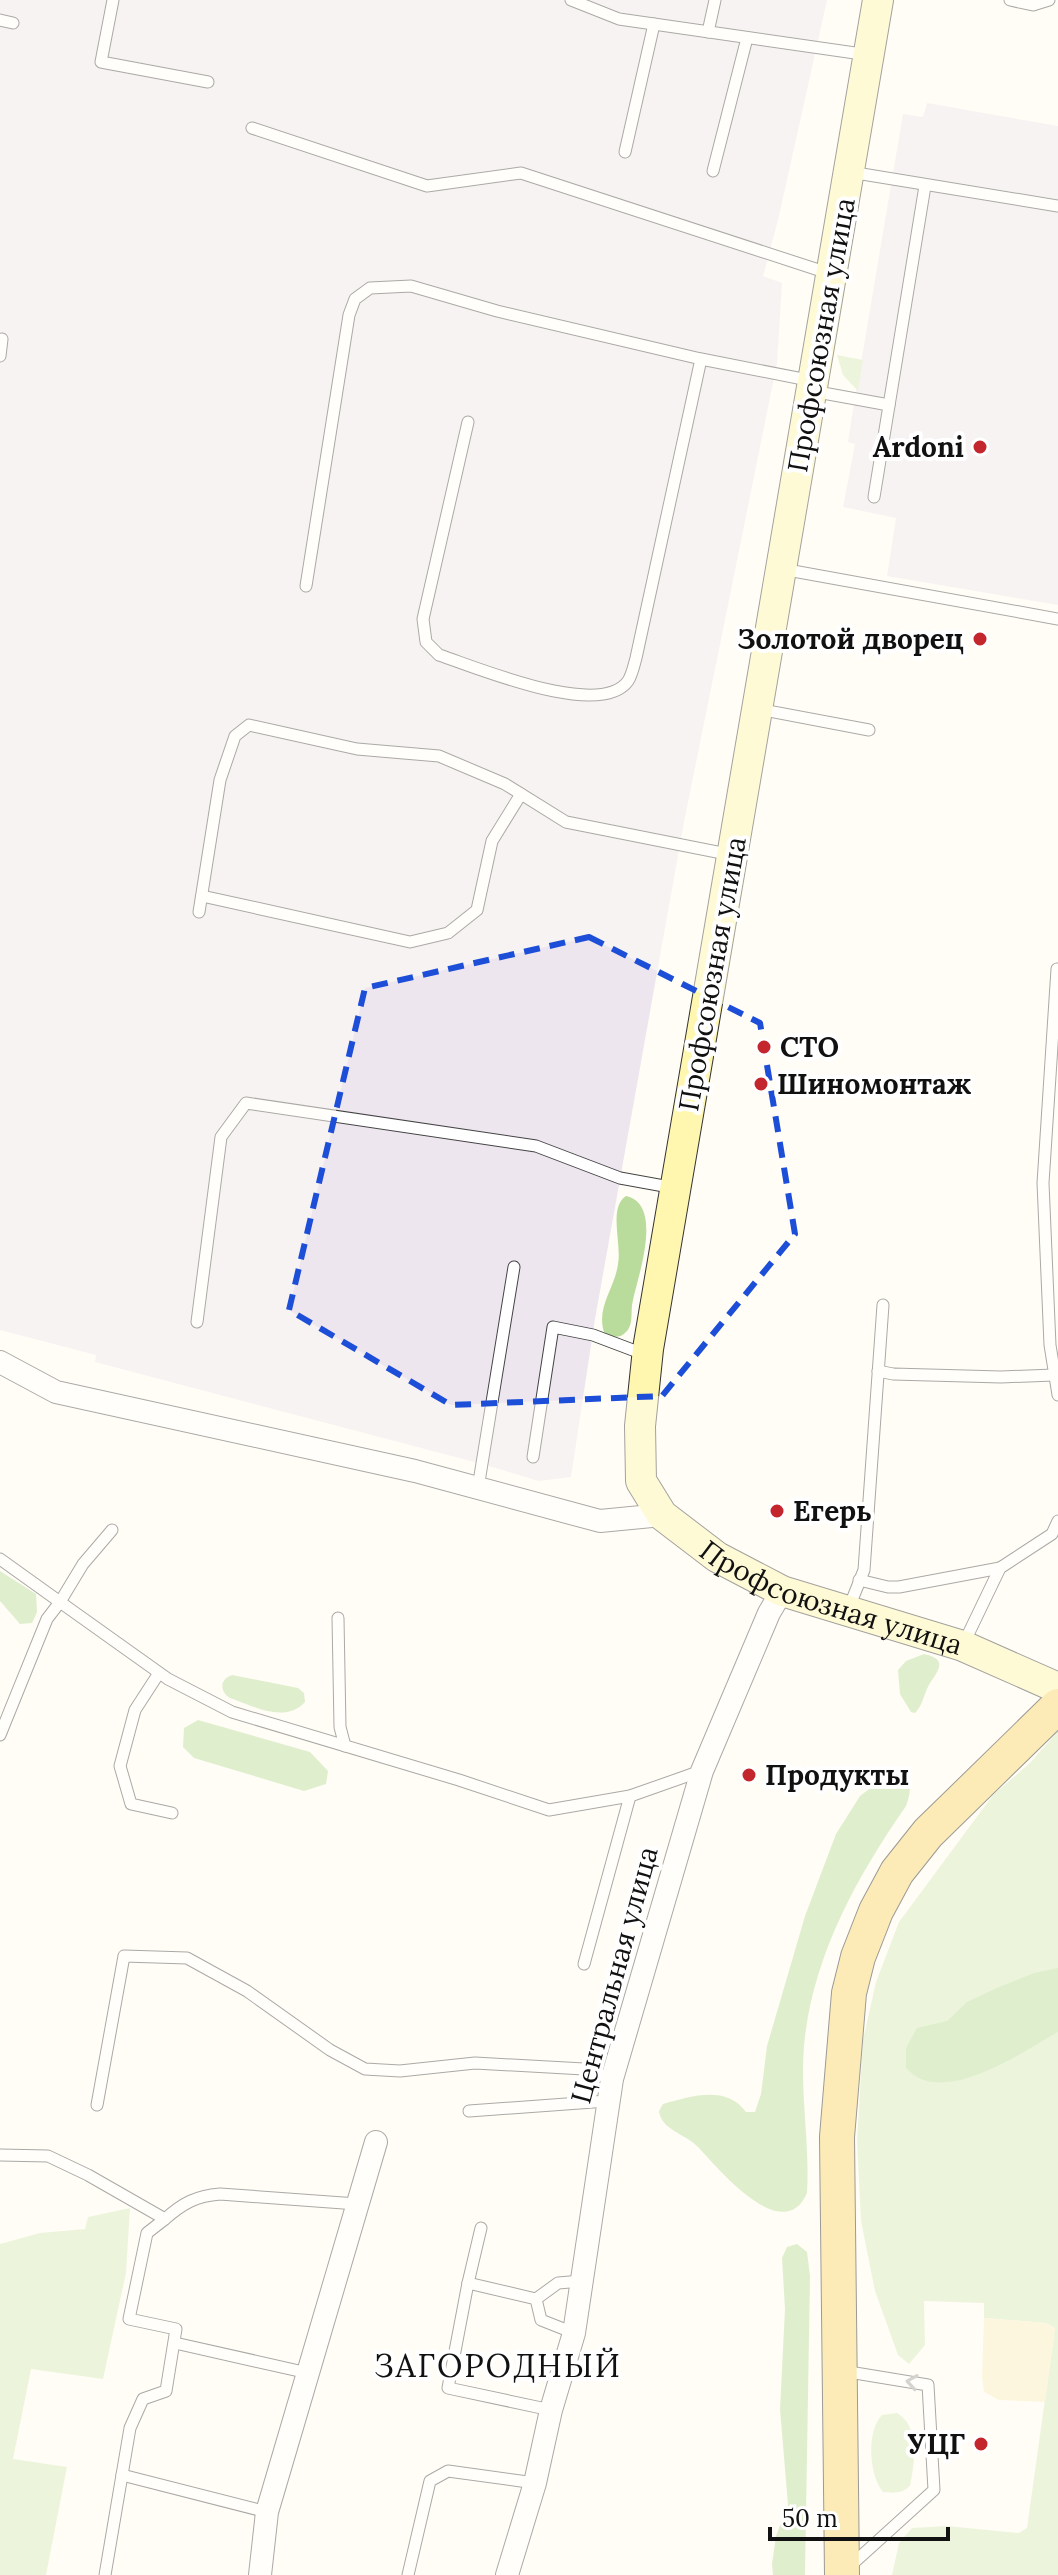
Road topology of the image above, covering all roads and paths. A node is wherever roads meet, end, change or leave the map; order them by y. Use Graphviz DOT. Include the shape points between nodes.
graph roads {
  1 [pos="113,0"];
  2 [pos="571,0"];
  3 [pos="715,0"];
  4 [pos="878,0"];
  5 [pos="1010,0"];
  6 [pos="1049,0"];
  7 [pos="0,20"];
  8 [pos="13,23"];
  9 [pos="654,24"];
  10 [pos="708,32"];
  11 [pos="747,38"];
  12 [pos="869,55"];
  13 [pos="208,82"];
  14 [pos="252,128"];
  15 [pos="625,152"];
  16 [pos="713,171"];
  17 [pos="849,172"];
  18 [pos="925,186"];
  19 [pos="1058,206"];
  20 [pos="832,274"];
  21 [pos="2,339"];
  22 [pos="0,356"];
  23 [pos="701,359"];
  24 [pos="812,386"];
  25 [pos="889,405"];
  26 [pos="468,422"];
  27 [pos="874,497"];
  28 [pos="781,569"];
  29 [pos="306,586"];
  30 [pos="1058,619"];
  31 [pos="757,709"];
  32 [pos="869,730"];
  33 [pos="521,794"];
  34 [pos="732,855"];
  35 [pos="202,896"];
  36 [pos="199,912"];
  37 [pos="1057,969"];
  38 [pos="675,1188"];
  39 [pos="514,1267"];
  40 [pos="883,1305"];
  41 [pos="197,1322"];
  42 [pos="647,1355"];
  43 [pos="0,1362"];
  44 [pos="878,1371"];
  45 [pos="1054,1375"];
  46 [pos="1058,1395"];
  47 [pos="533,1457"];
  48 [pos="478,1488"];
  49 [pos="662,1515"];
  50 [pos="1058,1521"];
  51 [pos="112,1530"];
  52 [pos="0,1559"];
  53 [pos="1000,1568"];
  54 [pos="859,1580"];
  55 [pos="782,1591"];
  56 [pos="60,1602"];
  57 [pos="847,1611"];
  58 [pos="338,1618"];
  59 [pos="963,1646"];
  60 [pos="159,1673"];
  61 [pos="1058,1688"];
  62 [pos="1058,1706"];
  63 [pos="0,1735"];
  64 [pos="345,1746"];
  65 [pos="702,1771"];
  66 [pos="630,1796"];
  67 [pos="172,1813"];
  68 [pos="584,1964"];
  69 [pos="610,2090"];
  70 [pos="97,2105"];
  71 [pos="469,2111"];
  72 [pos="376,2142"];
  73 [pos="0,2155"];
  74 [pos="357,2204"];
  75 [pos="165,2219"];
  76 [pos="481,2228"];
  77 [pos="582,2281"];
  78 [pos="468,2283"];
  79 [pos="536,2299"];
  80 [pos="574,2333"];
  81 [pos="175,2343"];
  82 [pos="841,2371"];
  83 [pos="308,2373"];
  84 [pos="551,2410"];
  85 [pos="122,2475"];
  86 [pos="535,2483"];
  87 [pos="267,2512"];
  88 [pos="105,2575"];
  89 [pos="260,2575"];
  90 [pos="408,2575"];
  91 [pos="507,2575"];
  92 [pos="842,2575"];
  1 -- 13 [label="lane" via="101,62"];
  2 -- 9 [label="lane" via="619,19"];
  3 -- 10 [label="lane"];
  4 -- 12 [label="street, Профсоюзная улица"];
  5 -- 6 [label="lane" via="1033,5"];
  7 -- 8 [label="lane"];
  9 -- 10 [label="lane"];
  9 -- 15 [label="lane"];
  10 -- 11 [label="lane"];
  11 -- 12 [label="lane"];
  11 -- 16 [label="lane"];
  12 -- 17 [label="street, Профсоюзная улица"];
  14 -- 20 [label="lane" via="427,186 521,173"];
  17 -- 18 [label="lane"];
  17 -- 20 [label="street, Профсоюзная улица"];
  18 -- 19 [label="lane"];
  18 -- 25 [label="lane"];
  20 -- 24 [label="street, Профсоюзная улица"];
  21 -- 22 [label="lane"];
  23 -- 24 [label="lane"];
  23 -- 26 [label="lane" via="636,658 627,682 614,691 591,697 564,695 439,655 426,642 423,619"];
  23 -- 29 [label="lane" via="411,286 370,288 355,299 349,315"];
  24 -- 25 [label="lane"];
  24 -- 28 [label="street, Профсоюзная улица"];
  25 -- 27 [label="lane"];
  28 -- 30 [label="lane"];
  28 -- 31 [label="street, Профсоюзная улица"];
  31 -- 32 [label="lane"];
  31 -- 34 [label="street, Профсоюзная улица"];
  33 -- 34 [label="lane" via="566,822"];
  33 -- 35 [label="lane" via="492,841 477,910 448,933 410,942"];
  33 -- 35 [label="lane" via="439,756 357,749 249,725 235,736 220,780"];
  34 -- 38 [label="street, Профсоюзная улица"];
  35 -- 36 [label="lane"];
  37 -- 45 [label="lane" via="1043,1183"];
  38 -- 41 [label="lane" via="620,1178 536,1146 246,1103 221,1137"];
  38 -- 42 [label="street, Профсоюзная улица"];
  39 -- 48 [label="lane"];
  40 -- 44 [label="lane"];
  42 -- 47 [label="lane" via="553,1327"];
  42 -- 49 [label="street, Профсоюзная улица" via="641,1481"];
  43 -- 48 [label="street" via="56,1392"];
  44 -- 45 [label="lane"];
  44 -- 54 [label="lane" via="864,1570"];
  45 -- 46 [label="lane"];
  48 -- 49 [label="street" via="600,1521"];
  49 -- 55 [label="street, Профсоюзная улица" via="717,1557"];
  50 -- 53 [label="lane" via="1052,1534"];
  51 -- 56 [label="lane"];
  52 -- 56 [label="lane"];
  53 -- 54 [label="lane" via="899,1587"];
  53 -- 59 [label="lane"];
  54 -- 57 [label="lane"];
  55 -- 57 [label="street, Профсоюзная улица"];
  55 -- 65 [label="street, Центральная улица"];
  56 -- 60 [label="lane"];
  56 -- 63 [label="lane" via="47,1619"];
  57 -- 59 [label="street, Профсоюзная улица"];
  58 -- 64 [label="lane"];
  59 -- 61 [label="street, Профсоюзная улица"];
  60 -- 64 [label="lane" via="232,1712"];
  60 -- 67 [label="lane" via="135,1710 120,1766 131,1804"];
  62 -- 82 [label="main road" via="928,1833 897,1872 858,1957 849,1993 837,2137"];
  64 -- 66 [label="lane" via="549,1810"];
  65 -- 66 [label="lane"];
  65 -- 69 [label="street, Центральная улица"];
  66 -- 68 [label="lane"];
  69 -- 70 [label="lane" via="584,2069 475,2063 365,2069 187,1958 124,1956"];
  69 -- 71 [label="lane"];
  69 -- 77 [label="street, Центральная улица"];
  72 -- 74 [label="street"];
  73 -- 75 [label="lane" via="48,2156"];
  74 -- 75 [label="lane" via="220,2194 183,2203"];
  74 -- 83 [label="street"];
  75 -- 81 [label="lane" via="147,2233 129,2319 176,2329"];
  76 -- 78 [label="lane"];
  77 -- 79 [label="lane" via="558,2283"];
  77 -- 80 [label="street, Центральная улица"];
  78 -- 79 [label="lane"];
  78 -- 84 [label="lane" via="448,2388"];
  79 -- 80 [label="lane" via="541,2320"];
  80 -- 84 [label="street, Центральная улица"];
  81 -- 83 [label="lane"];
  81 -- 85 [label="lane" via="166,2391 143,2399 130,2428"];
  82 -- 92 [label="main road"];
  92 -- 82 [label="lane, one-way" via="934,2490 928,2385"];
  83 -- 87 [label="street"];
  84 -- 86 [label="street, Центральная улица"];
  85 -- 87 [label="lane"];
  85 -- 88 [label="lane"];
  86 -- 90 [label="lane" via="448,2471 430,2481"];
  86 -- 91 [label="street, Центральная улица"];
  87 -- 89 [label="street"];
}
